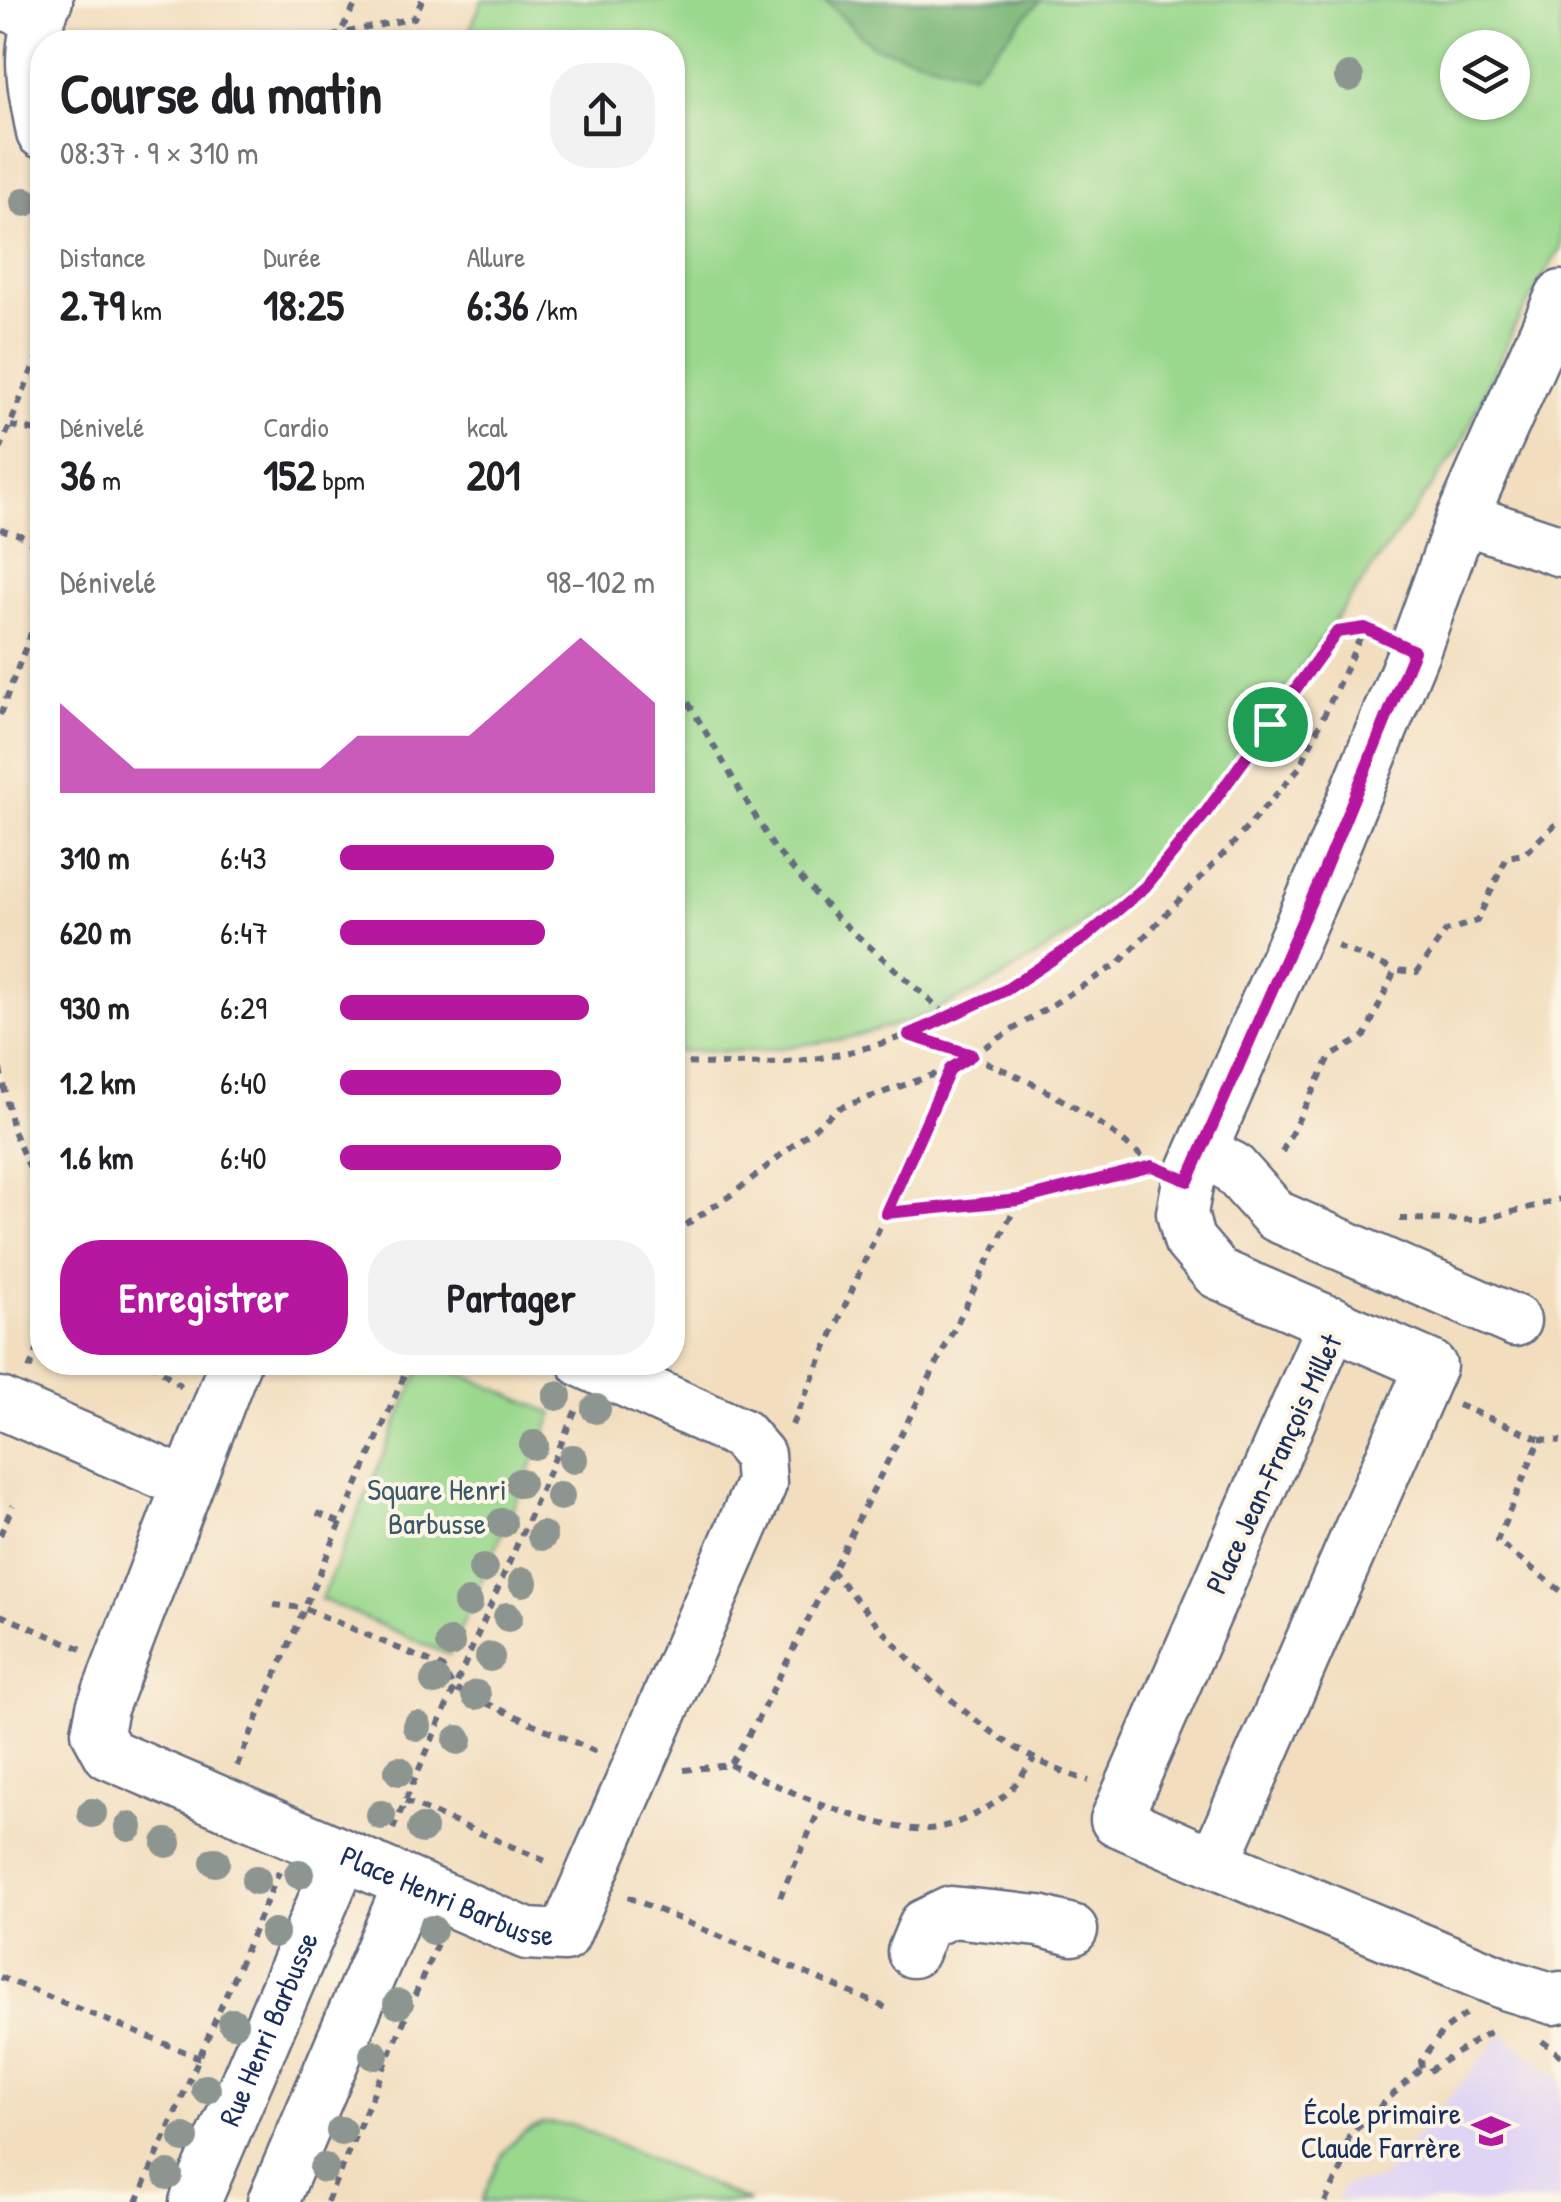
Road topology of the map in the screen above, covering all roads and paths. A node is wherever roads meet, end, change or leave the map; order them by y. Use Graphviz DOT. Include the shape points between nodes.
graph roads {
  1 [pos="358,0"];
  2 [pos="422,0"];
  3 [pos="341,30"];
  4 [pos="358,30"];
  5 [pos="30,58"];
  6 [pos="26,99"];
  7 [pos="1561,296"];
  8 [pos="30,376"];
  9 [pos="11,426"];
  10 [pos="30,430"];
  11 [pos="0,450"];
  12 [pos="1462,518"];
  13 [pos="0,529"];
  14 [pos="30,542"];
  15 [pos="1561,550"];
  16 [pos="1365,628"];
  17 [pos="30,636"];
  18 [pos="1414,651"];
  19 [pos="685,697"];
  20 [pos="0,715"];
  21 [pos="1561,819"];
  22 [pos="1298,929"];
  23 [pos="1396,970"];
  24 [pos="949,1017"];
  25 [pos="909,1035"];
  26 [pos="972,1055"];
  27 [pos="685,1063"];
  28 [pos="0,1069"];
  29 [pos="950,1069"];
  30 [pos="1200,1152"];
  31 [pos="1282,1152"];
  32 [pos="30,1169"];
  33 [pos="886,1213"];
  34 [pos="685,1225"];
  35 [pos="1333,1322"];
  36 [pos="1515,1322"];
  37 [pos="30,1360"];
  38 [pos="230,1375"];
  39 [pos="404,1375"];
  40 [pos="584,1375"];
  41 [pos="610,1375"];
  42 [pos="14,1386"];
  43 [pos="1420,1389"];
  44 [pos="1540,1439"];
  45 [pos="1561,1441"];
  46 [pos="187,1484"];
  47 [pos="761,1484"];
  48 [pos="13,1505"];
  49 [pos="316,1512"];
  50 [pos="341,1524"];
  51 [pos="0,1535"];
  52 [pos="831,1570"];
  53 [pos="1561,1591"];
  54 [pos="0,1615"];
  55 [pos="118,1663"];
  56 [pos="1034,1759"];
  57 [pos="730,1765"];
  58 [pos="1128,1793"];
  59 [pos="405,1801"];
  60 [pos="221,1802"];
  61 [pos="822,1804"];
  62 [pos="295,1834"];
  63 [pos="1214,1863"];
  64 [pos="396,1878"];
  65 [pos="588,1880"];
  66 [pos="780,1897"];
  67 [pos="1072,1930"];
  68 [pos="913,1952"];
  69 [pos="0,1977"];
  70 [pos="1508,2006"];
  71 [pos="888,2009"];
  72 [pos="1550,2018"];
  73 [pos="1561,2056"];
  74 [pos="200,2058"];
  75 [pos="1422,2067"];
  76 [pos="137,2202"];
  77 [pos="195,2202"];
  78 [pos="273,2202"];
  79 [pos="327,2202"];
  80 [pos="1326,2202"];
  1 -- 3 [label="path"];
  2 -- 4 [label="path" via="414,18"];
  5 -- 6 [label="street"];
  7 -- 12 [label="street"];
  8 -- 9 [label="path"];
  9 -- 10 [label="path"];
  9 -- 11 [label="path"];
  12 -- 15 [label="street"];
  12 -- 18 [label="street"];
  13 -- 14 [label="path"];
  16 -- 18 [label="path"];
  16 -- 24 [label="path" via="1337,632 1145,887 1070,948"];
  16 -- 26 [label="path" via="1300,767 1231,846 1120,963"];
  17 -- 20 [label="path"];
  18 -- 22 [label="street"];
  19 -- 24 [label="path" via="774,848 834,915"];
  21 -- 23 [label="path" via="1524,854 1506,857 1477,921 1446,932 1417,972"];
  22 -- 23 [label="path"];
  22 -- 30 [label="street"];
  23 -- 31 [label="path" via="1365,1036 1330,1057"];
  24 -- 25 [label="path"];
  25 -- 26 [label="path"];
  25 -- 27 [label="path" via="824,1057"];
  26 -- 29 [label="path"];
  26 -- 33 [label="path" via="1078,1108 1152,1166 1019,1200"];
  28 -- 32 [label="path" via="13,1131"];
  29 -- 33 [label="path"];
  29 -- 34 [label="path" via="839,1108"];
  30 -- 35 [label="street" via="1182,1213 1189,1240 1217,1273"];
  30 -- 36 [label="street" via="1232,1167 1276,1216"];
  33 -- 47 [label="path"];
  35 -- 43 [label="street, Place Jean-François Millet" via="1430,1366"];
  35 -- 58 [label="street, Place Jean-François Millet"];
  37 -- 42 [label="path"];
  38 -- 46 [label="street, Place Henri Barbusse"];
  39 -- 50 [label="path"];
  40 -- 59 [label="path"];
  41 -- 47 [label="street" via="740,1434 758,1455"];
  42 -- 46 [label="street"];
  43 -- 44 [label="path"];
  43 -- 63 [label="street"];
  44 -- 45 [label="path"];
  44 -- 53 [label="path" via="1497,1542"];
  46 -- 55 [label="street, Place Henri Barbusse"];
  47 -- 65 [label="street, Place Henri Barbusse"];
  48 -- 51 [label="path"];
  49 -- 50 [label="path"];
  50 -- 60 [label="path"];
  52 -- 56 [label="path" via="890,1640 962,1709"];
  54 -- 55 [label="path"];
  55 -- 60 [label="street, Place Henri Barbusse" via="97,1732 109,1754"];
  56 -- 58 [label="path"];
  56 -- 61 [label="path" via="1006,1794 960,1822 926,1829"];
  57 -- 61 [label="path"];
  58 -- 63 [label="street" via="1116,1820"];
  59 -- 64 [label="path"];
  59 -- 65 [label="path"];
  60 -- 62 [label="street, Place Henri Barbusse"];
  61 -- 66 [label="path"];
  62 -- 64 [label="street, Place Henri Barbusse"];
  62 -- 74 [label="path"];
  63 -- 70 [label="street"];
  64 -- 65 [label="street, Place Henri Barbusse" via="527,1934 564,1936"];
  64 -- 77 [label="street, Rue Henri Barbusse"];
  64 -- 78 [label="street"];
  64 -- 79 [label="path"];
  65 -- 71 [label="path"];
  67 -- 68 [label="street" via="951,1912 924,1926"];
  69 -- 74 [label="path"];
  70 -- 72 [label="street" via="1554,1999"];
  70 -- 75 [label="path" via="1489,2030 1428,2071"];
  70 -- 75 [label="path" via="1499,2000 1472,2010 1443,2031"];
  72 -- 73 [label="path"];
  74 -- 76 [label="path"];
  75 -- 80 [label="path" via="1349,2136"];
}
